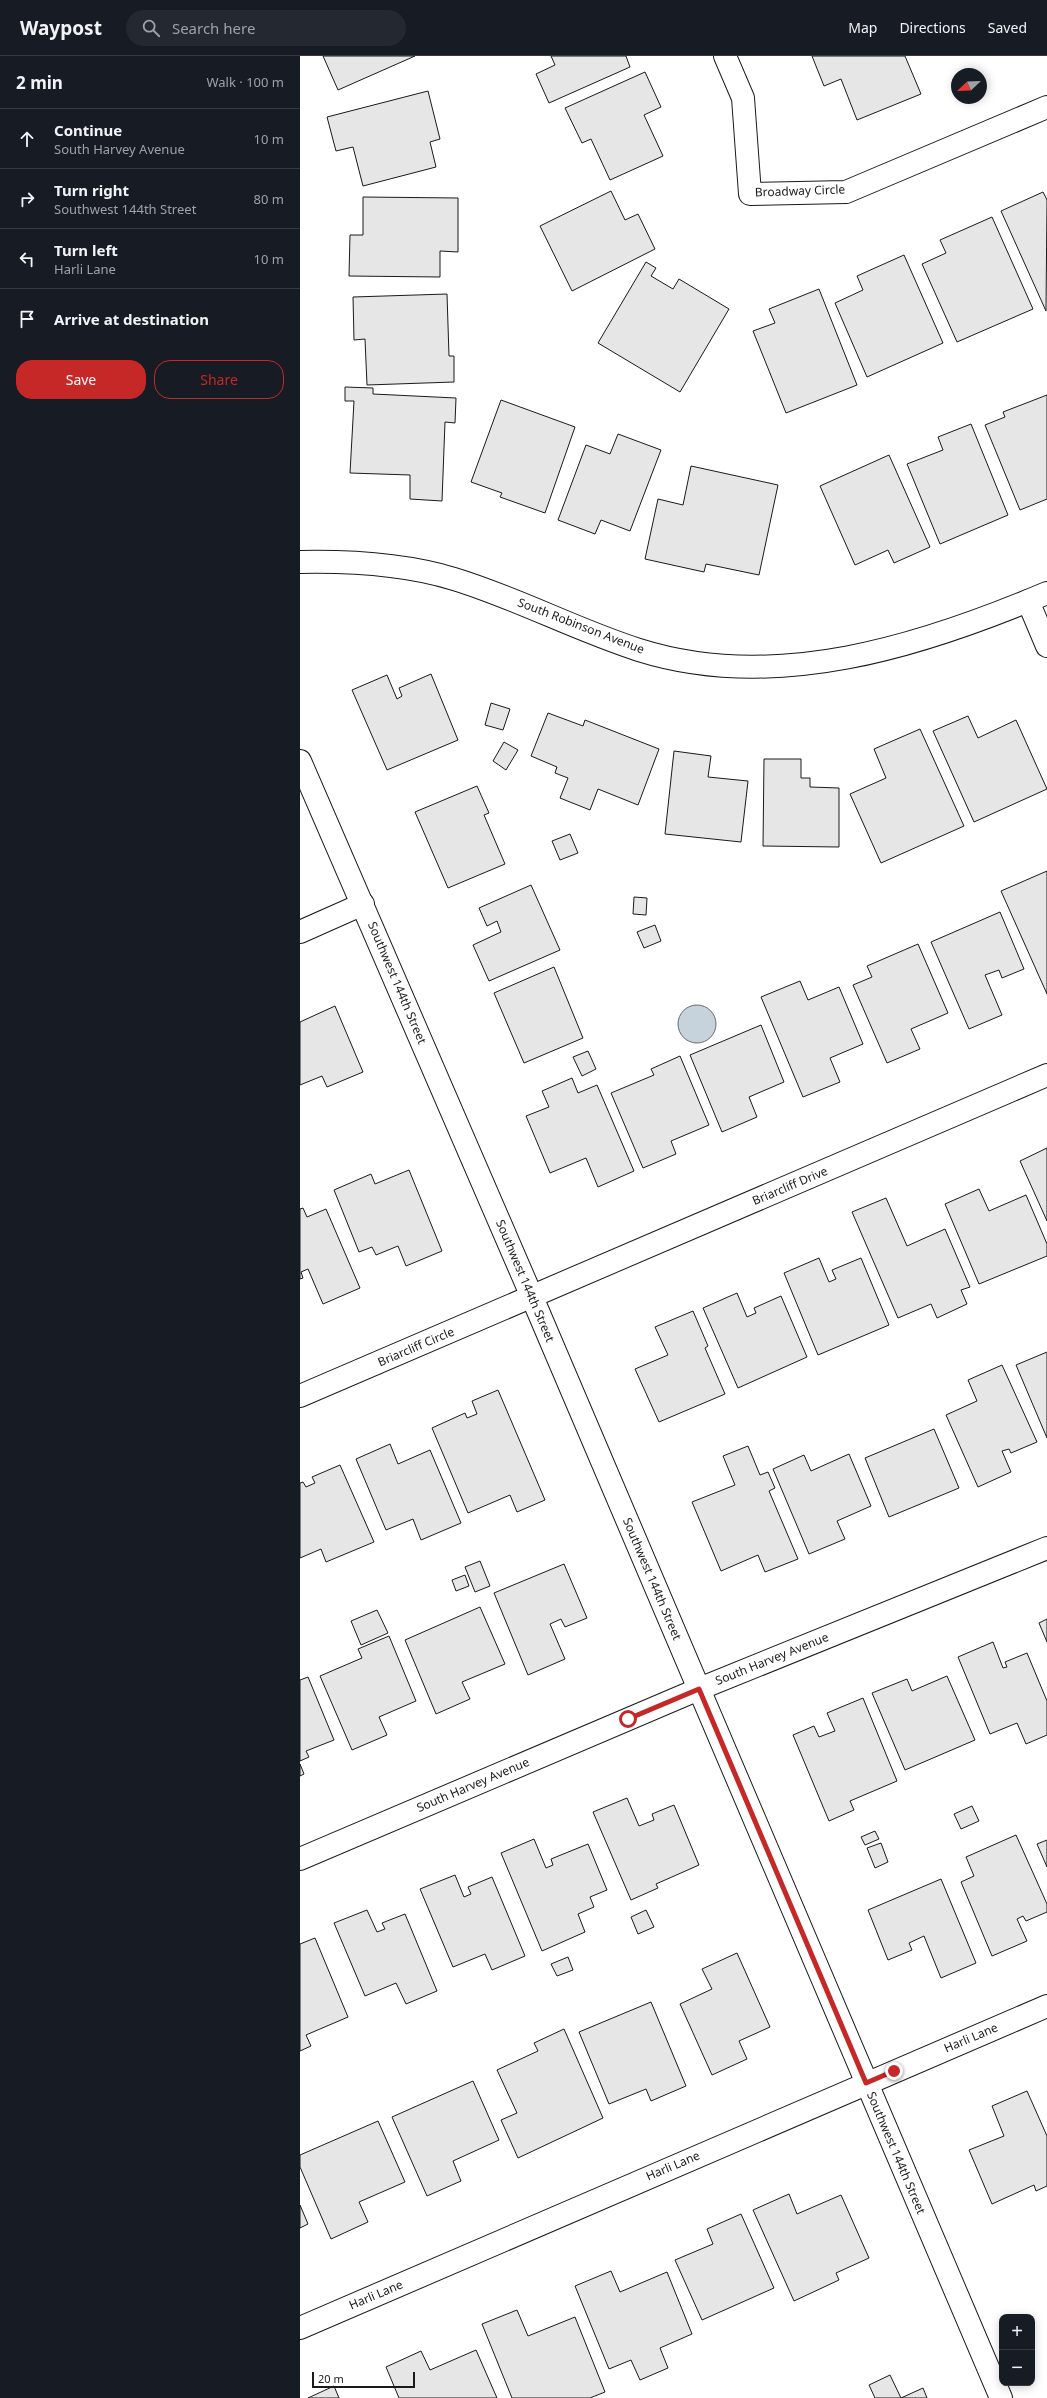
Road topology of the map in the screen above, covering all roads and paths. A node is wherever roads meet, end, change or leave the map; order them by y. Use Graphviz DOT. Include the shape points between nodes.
graph roads {
  1 [pos="725,56"];
  2 [pos="1047,107"];
  3 [pos="300,562"];
  4 [pos="1037,597"];
  5 [pos="1047,646"];
  6 [pos="300,761"];
  7 [pos="363,904"];
  8 [pos="300,932"];
  9 [pos="1047,1075"];
  10 [pos="532,1297"];
  11 [pos="300,1396"];
  12 [pos="1047,1548"];
  13 [pos="699,1689"];
  14 [pos="300,1859"];
  15 [pos="1047,2006"];
  16 [pos="866,2083"];
  17 [pos="300,2328"];
  18 [pos="1002,2398"];
  1 -- 2 [label="street, Broadway Circle" via="743,98 750,194 846,192"];
  3 -- 4 [label="street, South Robinson Avenue" via="362,563 453,578 640,651 697,663 739,667 787,666 852,656 970,624"];
  4 -- 5 [label="street"];
  6 -- 7 [label="street, Southwest 144th Street"];
  7 -- 8 [label="street"];
  7 -- 10 [label="street, Southwest 144th Street"];
  9 -- 10 [label="street, Briarcliff Drive"];
  10 -- 11 [label="street, Briarcliff Circle"];
  10 -- 13 [label="street, Southwest 144th Street"];
  12 -- 13 [label="street, South Harvey Avenue"];
  13 -- 14 [label="street, South Harvey Avenue"];
  13 -- 16 [label="street, Southwest 144th Street"];
  15 -- 16 [label="street, Harli Lane"];
  16 -- 17 [label="street, Harli Lane"];
  16 -- 18 [label="street, Southwest 144th Street"];
}
